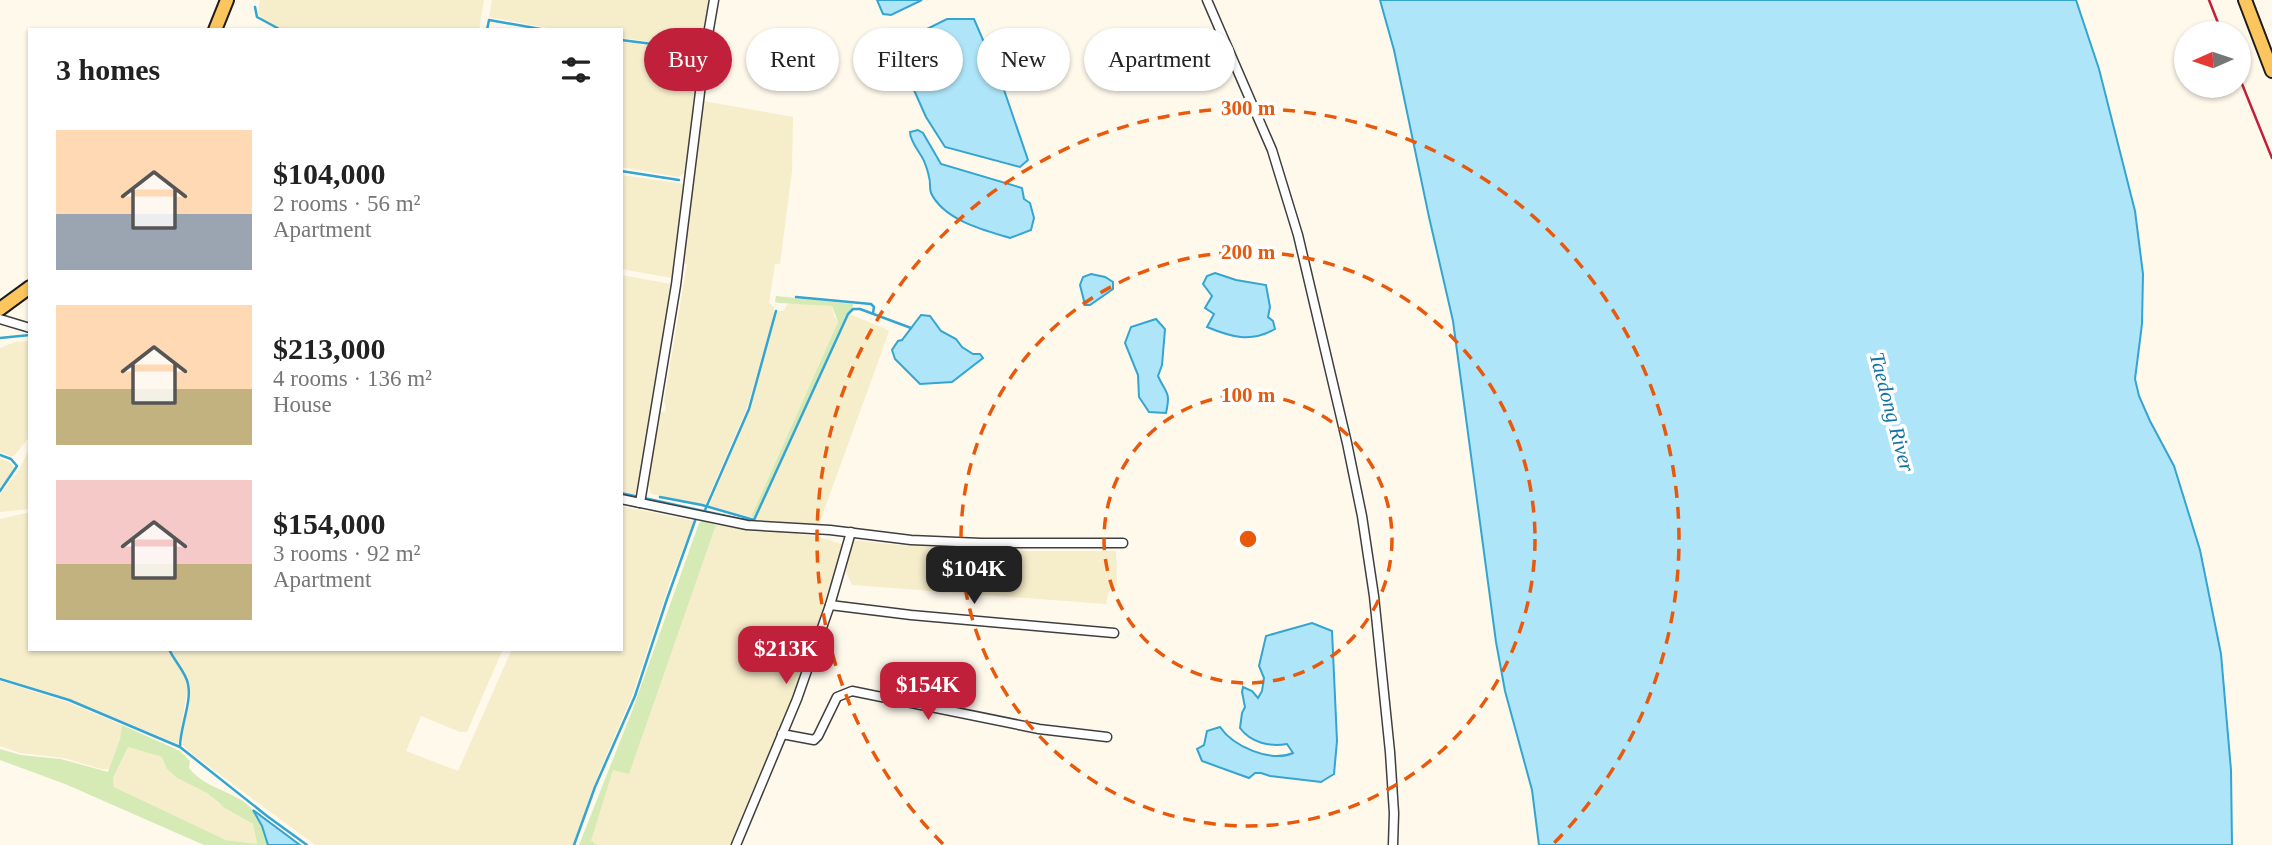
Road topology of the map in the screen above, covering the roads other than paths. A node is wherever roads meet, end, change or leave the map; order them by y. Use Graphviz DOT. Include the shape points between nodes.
graph roads {
  1 [pos="227,0"];
  2 [pos="714,0"];
  3 [pos="1207,0"];
  4 [pos="2245,0"];
  5 [pos="216,28"];
  6 [pos="2272,71"];
  7 [pos="28,288"];
  8 [pos="0,309"];
  9 [pos="0,319"];
  10 [pos="28,327"];
  11 [pos="623,499"];
  12 [pos="640,503"];
  13 [pos="851,532"];
  14 [pos="1123,543"];
  15 [pos="830,605"];
  16 [pos="1114,633"];
  17 [pos="782,734"];
  18 [pos="1107,737"];
  19 [pos="736,845"];
  20 [pos="1393,845"];
  1 -- 5 [label="main road"];
  2 -- 12 [label="street" via="676,285"];
  3 -- 20 [label="street" via="1272,150 1298,235 1347,443 1374,596 1390,752"];
  4 -- 6 [label="main road"];
  7 -- 8 [label="main road"];
  9 -- 10 [label="street"];
  11 -- 12 [label="street"];
  12 -- 13 [label="street" via="747,525"];
  13 -- 14 [label="street" via="911,540"];
  13 -- 15 [label="street"];
  15 -- 16 [label="street"];
  15 -- 17 [label="street"];
  17 -- 18 [label="street" via="814,740 837,696 852,691 1039,729"];
  17 -- 19 [label="street"];
}
